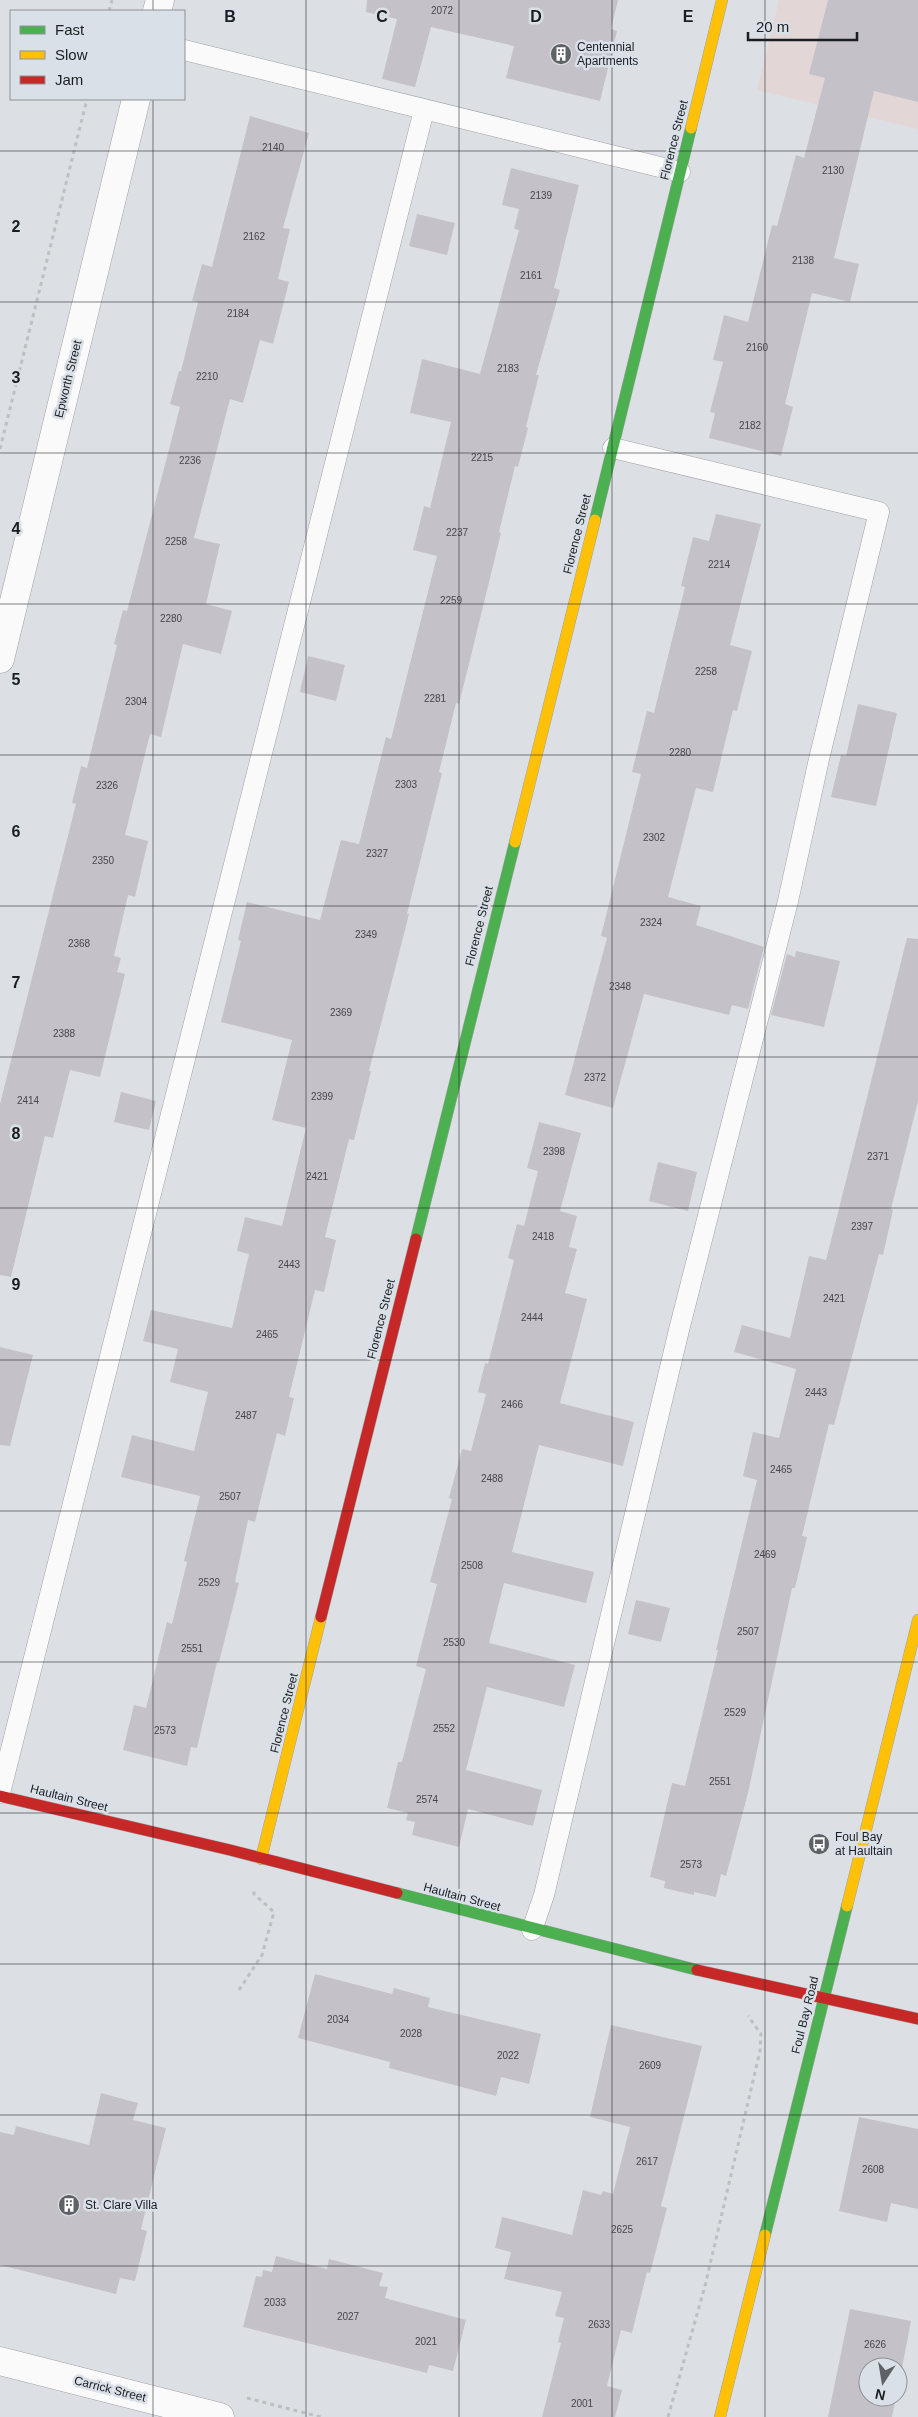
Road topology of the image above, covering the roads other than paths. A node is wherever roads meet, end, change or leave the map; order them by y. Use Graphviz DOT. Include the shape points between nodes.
graph roads {
  1 [pos="722,0"];
  2 [pos="185,50"];
  3 [pos="136,100"];
  4 [pos="424,110"];
  5 [pos="680,172"];
  6 [pos="613,448"];
  7 [pos="0,659"];
  8 [pos="918,1620"];
  9 [pos="0,1795"];
  10 [pos="262,1859"];
  11 [pos="532,1930"];
  12 [pos="823,1999"];
  13 [pos="918,2019"];
  14 [pos="0,2361"];
  15 [pos="220,2417"];
  16 [pos="720,2417"];
  1 -- 5 [label="street, Florence Street"];
  2 -- 4 [label="lane"];
  3 -- 7 [label="street, Epworth Street"];
  4 -- 5 [label="lane"];
  4 -- 9 [label="lane"];
  5 -- 6 [label="street, Florence Street"];
  6 -- 10 [label="street, Florence Street"];
  6 -- 11 [label="lane" via="879,512 788,901 679,1330 544,1895"];
  8 -- 12 [label="street, Foul Bay Road"];
  9 -- 10 [label="street, Haultain Street"];
  10 -- 11 [label="street, Haultain Street"];
  11 -- 12 [label="street, Haultain Street"];
  12 -- 13 [label="street, Haultain Street"];
  12 -- 16 [label="street, Foul Bay Road"];
  14 -- 15 [label="street, Carrick Street"];
}
